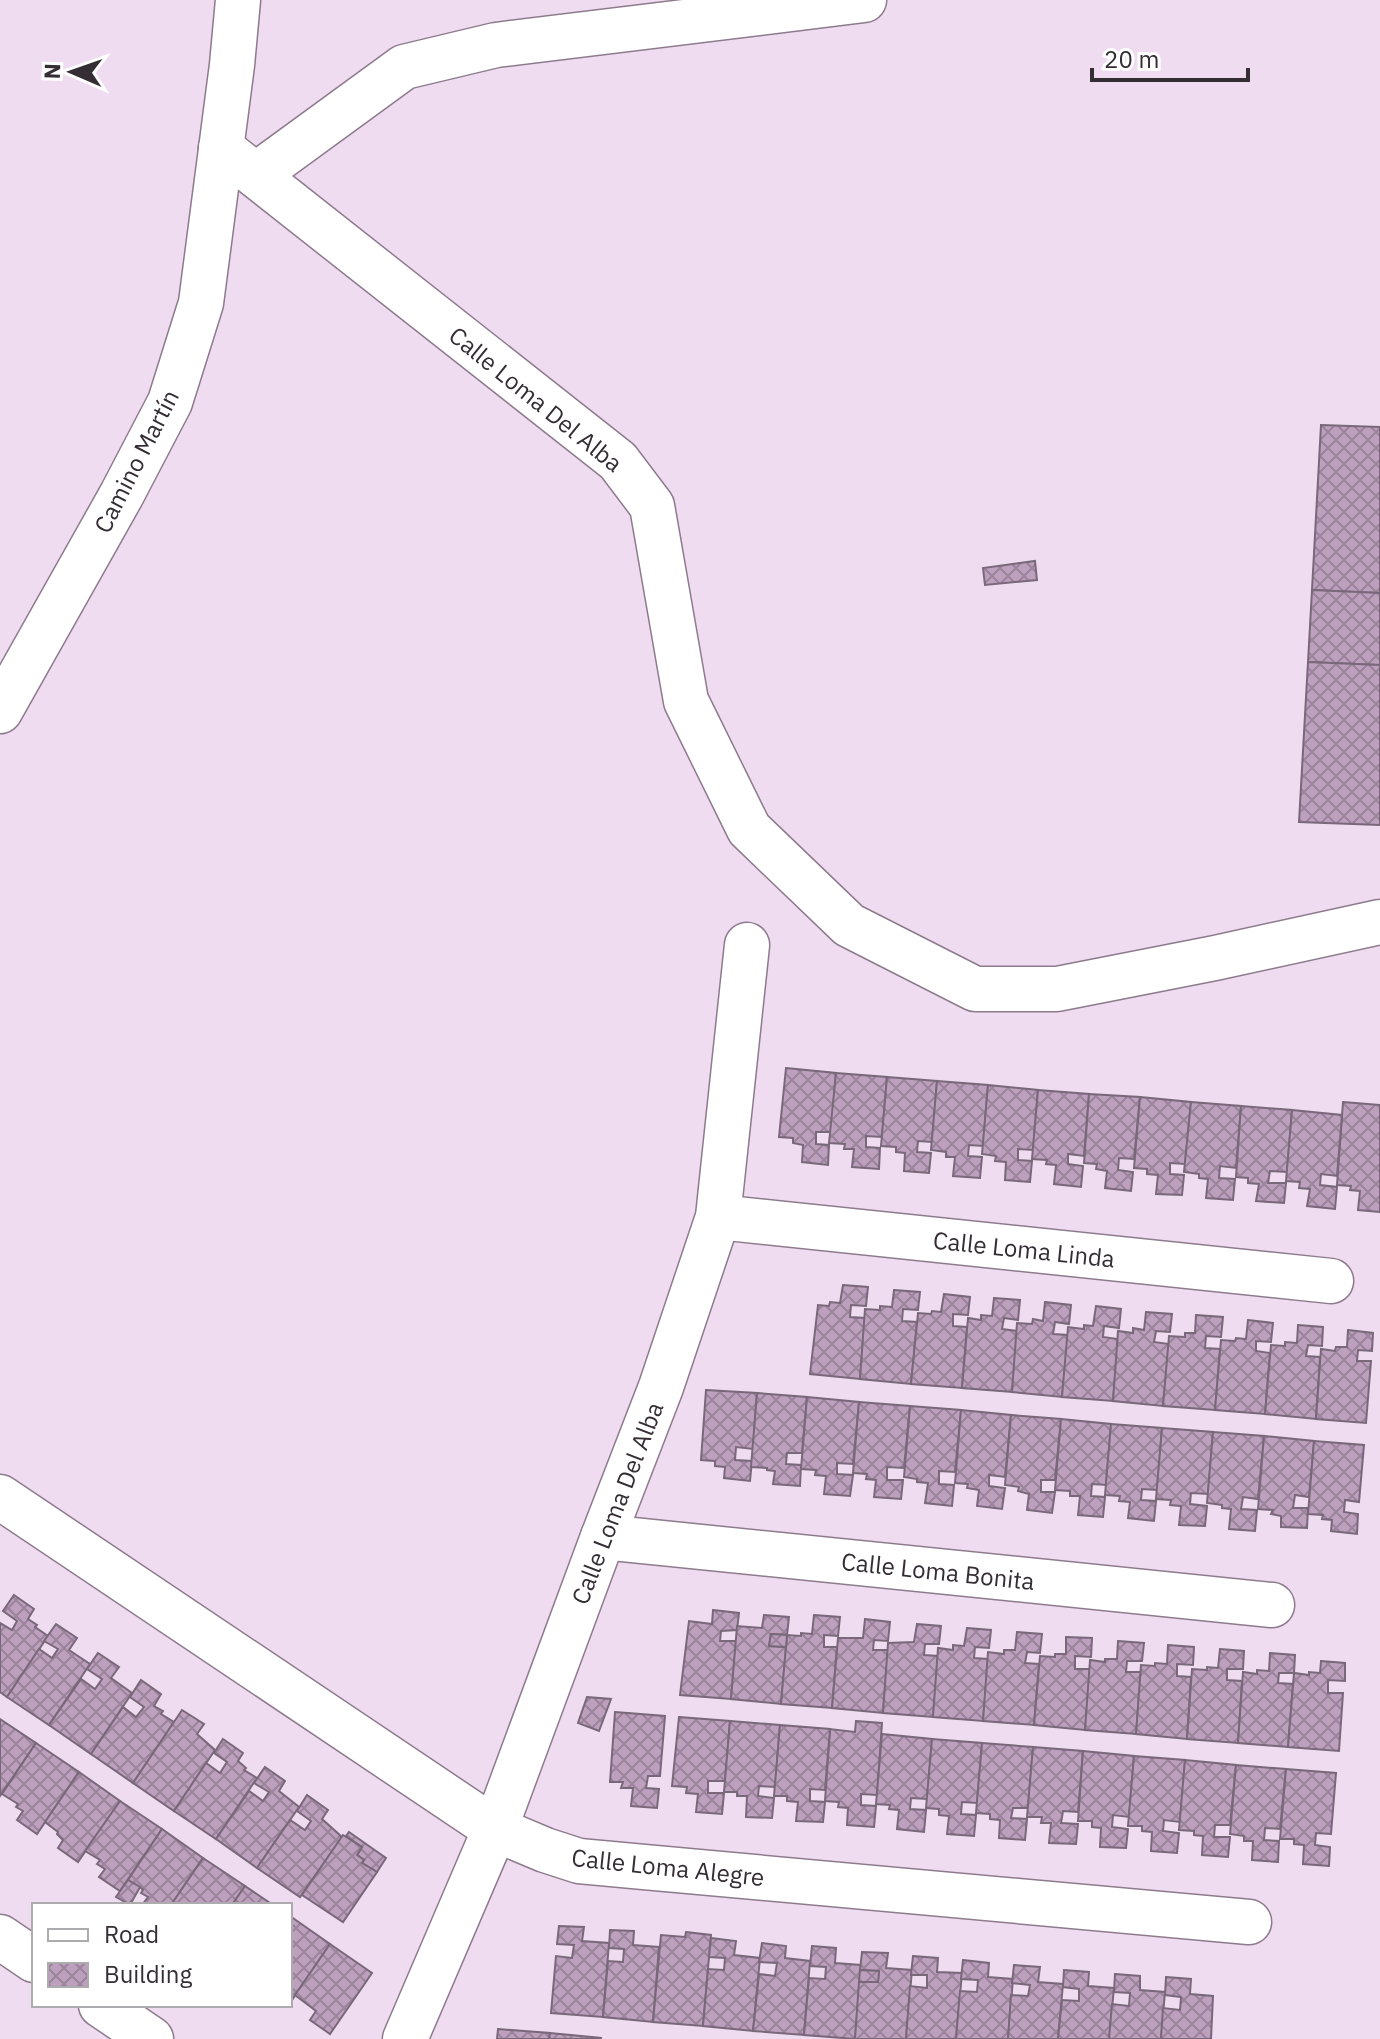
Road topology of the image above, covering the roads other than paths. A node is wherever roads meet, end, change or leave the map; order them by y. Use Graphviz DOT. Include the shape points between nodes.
graph roads {
  1 [pos="238,0"];
  2 [pos="864,0"];
  3 [pos="221,148"];
  4 [pos="256,175"];
  5 [pos="0,711"];
  6 [pos="1380,922"];
  7 [pos="747,945"];
  8 [pos="718,1217"];
  9 [pos="1331,1281"];
  10 [pos="0,1497"];
  11 [pos="603,1537"];
  12 [pos="1272,1605"];
  13 [pos="495,1829"];
  14 [pos="1249,1922"];
  15 [pos="0,1937"];
  16 [pos="32,1959"];
  17 [pos="104,2007"];
  18 [pos="151,2039"];
  19 [pos="405,2039"];
  1 -- 3 [label="street, Camino Martín"];
  2 -- 4 [label="street" via="496,45 404,67"];
  3 -- 4 [label="street, Calle Loma Del Alba"];
  3 -- 5 [label="street, Camino Martín" via="201,303 170,402"];
  4 -- 6 [label="street, Calle Loma Del Alba" via="618,461 652,506 686,701 749,829 849,925 975,989 1057,989"];
  7 -- 8 [label="street, Calle Loma Del Alba"];
  8 -- 9 [label="street, Calle Loma Linda"];
  8 -- 11 [label="street, Calle Loma Del Alba"];
  10 -- 13 [label="street, Calle Loma Alegre"];
  11 -- 12 [label="street, Calle Loma Bonita"];
  11 -- 13 [label="street, Calle Loma Del Alba"];
  13 -- 14 [label="street, Calle Loma Alegre" via="579,1861"];
  13 -- 19 [label="street, Calle Loma Del Alba"];
  15 -- 16 [label="street"];
  17 -- 18 [label="street"];
}
